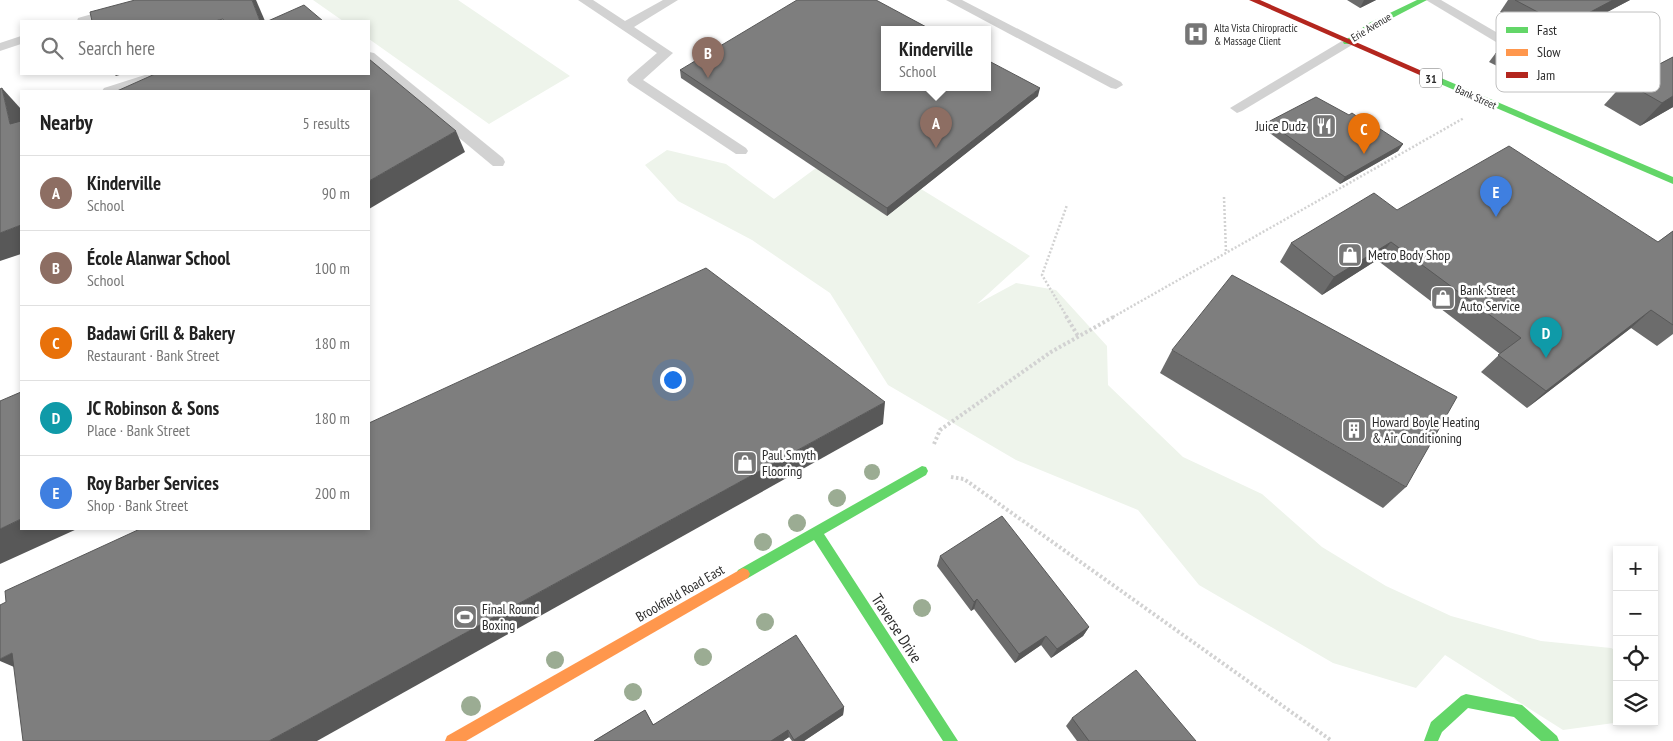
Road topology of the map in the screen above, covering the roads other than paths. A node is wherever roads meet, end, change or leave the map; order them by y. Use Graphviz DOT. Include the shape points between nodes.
graph roads {
  1 [pos="154,0"];
  2 [pos="672,0"];
  3 [pos="952,0"];
  4 [pos="1253,0"];
  5 [pos="1423,0"];
  6 [pos="1432,0"];
  7 [pos="595,2"];
  8 [pos="86,20"];
  9 [pos="626,26"];
  10 [pos="1496,36"];
  11 [pos="20,40"];
  12 [pos="1347,42"];
  13 [pos="0,46"];
  14 [pos="370,57"];
  15 [pos="158,75"];
  16 [pos="148,78"];
  17 [pos="1116,85"];
  18 [pos="112,90"];
  19 [pos="142,90"];
  20 [pos="1237,108"];
  21 [pos="741,151"];
  22 [pos="498,162"];
  23 [pos="1672,178"];
  24 [pos="922,471"];
  25 [pos="816,532"];
  26 [pos="452,741"];
  27 [pos="951,741"];
  28 [pos="1431,741"];
  29 [pos="1552,741"];
  1 -- 8 [label="lane"];
  2 -- 9 [label="lane"];
  3 -- 17 [label="lane"];
  4 -- 12 [label="street, Bank Street / 31"];
  5 -- 12 [label="street, Erie Avenue" via="1372,25"];
  6 -- 10 [label="lane"];
  7 -- 9 [label="lane"];
  9 -- 21 [label="lane" via="666,53 634,80"];
  11 -- 13 [label="lane"];
  12 -- 20 [label="lane"];
  12 -- 23 [label="street, Bank Street / 31"];
  14 -- 22 [label="lane"];
  15 -- 16 [label="lane"];
  16 -- 18 [label="lane"];
  16 -- 19 [label="lane"];
  24 -- 25 [label="street, Brookfield Road East"];
  25 -- 26 [label="street, Brookfield Road East"];
  25 -- 27 [label="street, Traverse Drive"];
  28 -- 29 [label="street" via="1436,727 1466,701 1516,710"];
}
